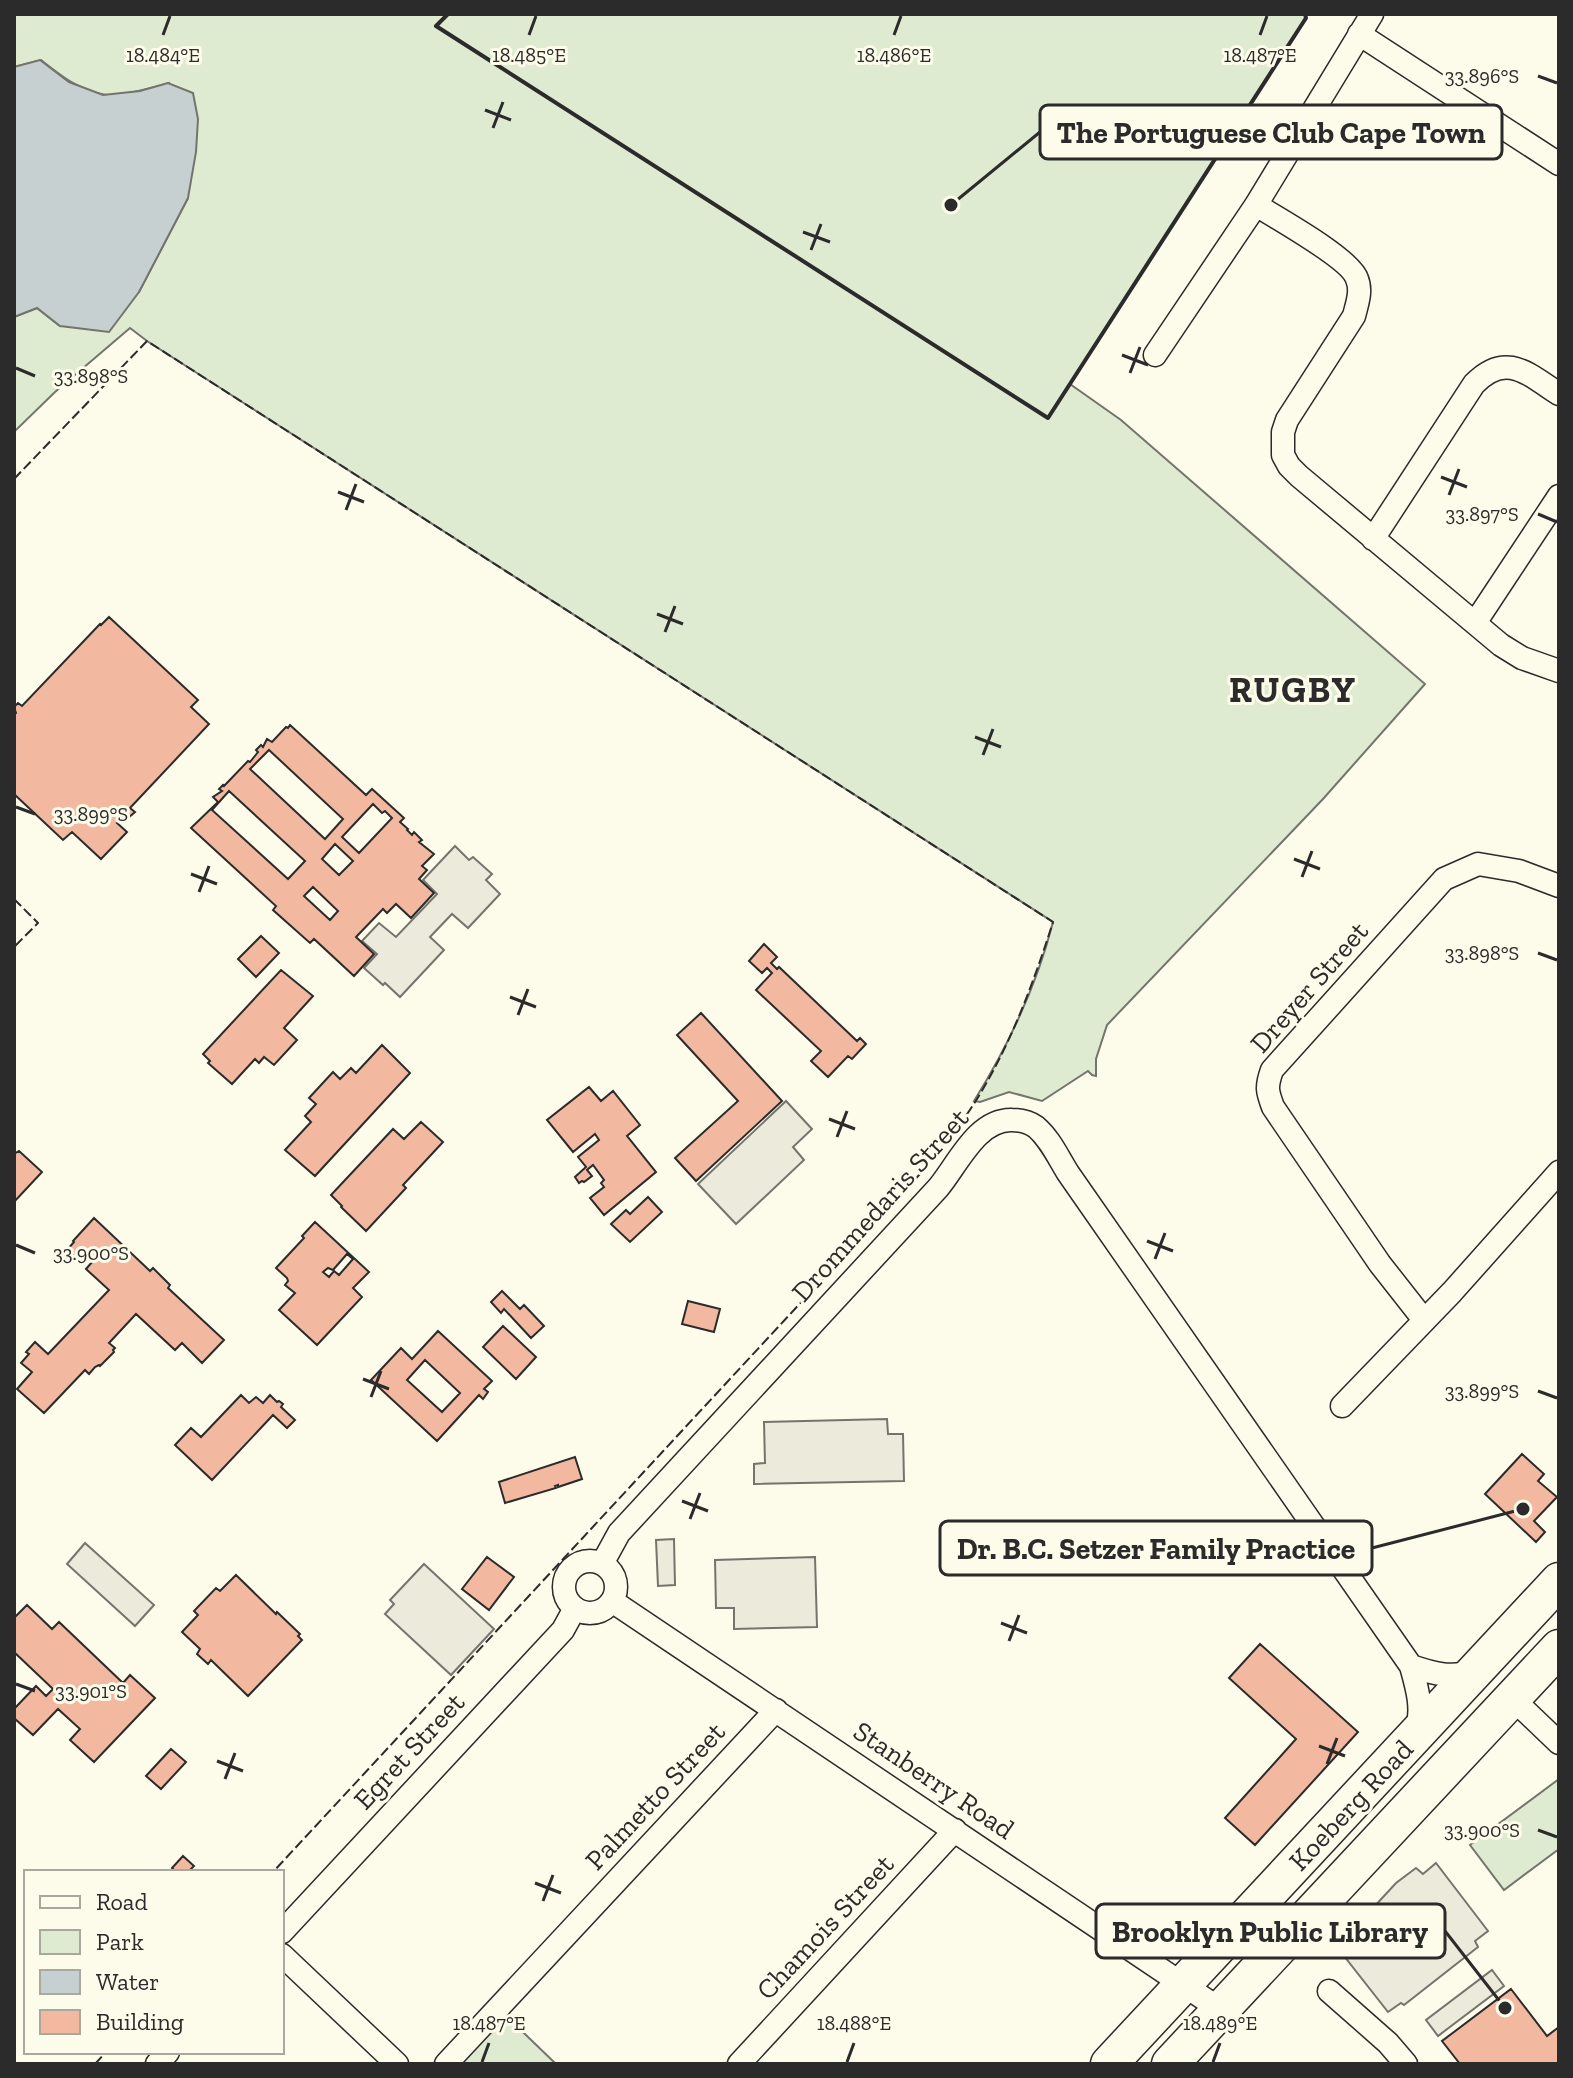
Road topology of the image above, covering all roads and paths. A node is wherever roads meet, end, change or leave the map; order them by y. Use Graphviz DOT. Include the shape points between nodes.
graph roads {
  1 [pos="1372,14"];
  2 [pos="1359,34"];
  3 [pos="1559,164"];
  4 [pos="1256,205"];
  5 [pos="1155,355"];
  6 [pos="1559,394"];
  7 [pos="1559,496"];
  8 [pos="1373,539"];
  9 [pos="1475,623"];
  10 [pos="1559,671"];
  11 [pos="1559,886"];
  12 [pos="1559,1172"];
  13 [pos="1424,1320"];
  14 [pos="1342,1406"];
  15 [pos="602,1564"];
  16 [pos="1559,1581"];
  17 [pos="612,1601"];
  18 [pos="575,1608"];
  19 [pos="1559,1648"];
  20 [pos="1411,1666"];
  21 [pos="1476,1670"];
  22 [pos="1512,1698"];
  23 [pos="776,1710"];
  24 [pos="1416,1735"];
  25 [pos="1559,1743"];
  26 [pos="955,1830"];
  27 [pos="284,1930"];
  28 [pos="284,1957"];
  29 [pos="1184,1985"];
  30 [pos="1329,1991"];
  31 [pos="1221,2010"];
  32 [pos="397,2064"];
  33 [pos="446,2064"];
  34 [pos="739,2064"];
  35 [pos="1109,2064"];
  36 [pos="1170,2064"];
  37 [pos="1406,2064"];
  1 -- 2 [label="street"];
  2 -- 3 [label="street"];
  2 -- 4 [label="street"];
  4 -- 5 [label="street"];
  4 -- 8 [label="street" via="1353,269 1357,278 1354,316 1287,420 1282,442 1289,466"];
  6 -- 8 [label="street" via="1524,371 1486,371"];
  7 -- 9 [label="street"];
  8 -- 9 [label="street"];
  9 -- 10 [label="street" via="1522,658"];
  11 -- 13 [label="street, Dreyer Street" via="1478,864 1444,879 1272,1070 1268,1081 1273,1107"];
  12 -- 13 [label="street"];
  13 -- 14 [label="street"];
  15 -- 17 [label="street" via="615,1581"];
  15 -- 18 [label="street" via="585,1562 570,1571 565,1588"];
  15 -- 20 [label="street, Drommedaris Street" via="619,1533 938,1188 976,1136 993,1123 1020,1120 1048,1140"];
  16 -- 21 [label="main road, Koeberg Road"];
  17 -- 18 [label="street" via="598,1612"];
  17 -- 23 [label="street, Stanberry Road"];
  18 -- 27 [label="street, Egret Street" via="563,1630"];
  19 -- 22 [label="main road, Koeberg Road"];
  20 -- 21 [label="street" via="1446,1676"];
  20 -- 24 [label="street, Drommedaris Street" via="1420,1699"];
  21 -- 24 [label="main road, Koeberg Road"];
  22 -- 25 [label="street"];
  22 -- 31 [label="main road, Koeberg Road"];
  23 -- 26 [label="street, Stanberry Road"];
  23 -- 33 [label="street, Palmetto Street"];
  24 -- 29 [label="main road, Koeberg Road"];
  26 -- 29 [label="street, Stanberry Road"];
  26 -- 34 [label="street, Chamois Street"];
  28 -- 32 [label="street"];
  29 -- 31 [label="street, Stanberry Road"];
  29 -- 35 [label="main road, Koeberg Road"];
  30 -- 37 [label="street"];
  31 -- 36 [label="main road, Koeberg Road"];
}
